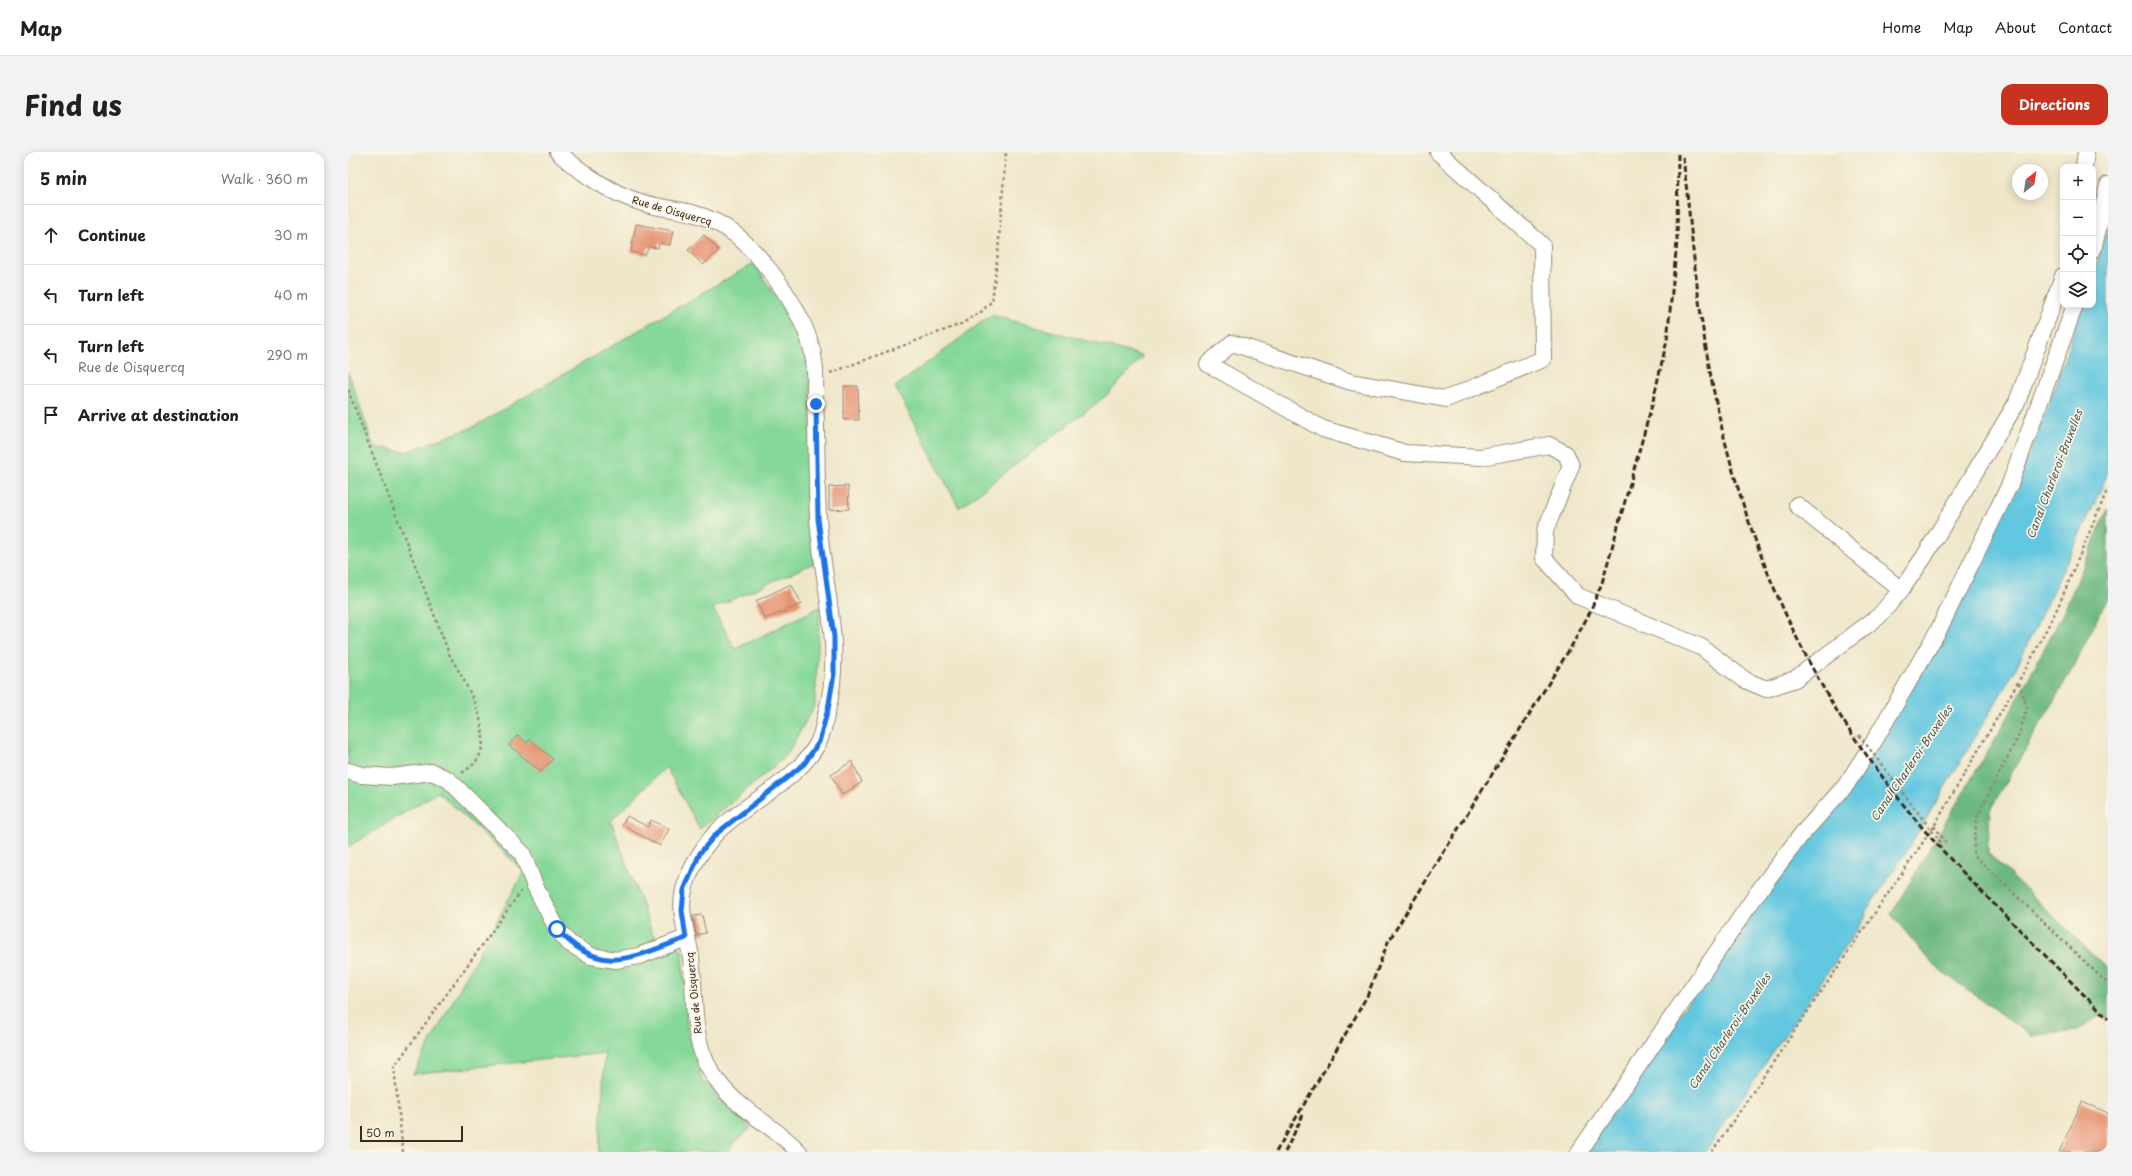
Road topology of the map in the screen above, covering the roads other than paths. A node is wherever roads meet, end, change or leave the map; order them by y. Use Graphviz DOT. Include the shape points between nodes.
graph roads {
  1 [pos="558,152"];
  2 [pos="1438,152"];
  3 [pos="2086,152"];
  4 [pos="2084,164"];
  5 [pos="2108,185"];
  6 [pos="2096,237"];
  7 [pos="2060,284"];
  8 [pos="2074,308"];
  9 [pos="1797,505"];
  10 [pos="1901,590"];
  11 [pos="348,771"];
  12 [pos="686,938"];
  13 [pos="799,1152"];
  14 [pos="1579,1152"];
  1 -- 12 [label="street, Rue de Oisquercq" via="571,164 618,194 643,203 694,214 728,228 747,244 772,273 802,322 814,360 818,519 834,637 834,674 828,709 819,742 804,764 716,834 700,853 684,890 682,911"];
  2 -- 10 [label="street" via="1542,245 1543,359 1446,399 1351,382 1232,342 1208,364 1323,429 1405,453 1481,457 1549,445 1566,454 1571,466 1546,531 1544,558 1578,596 1701,646 1745,680 1766,690 1795,679 1878,616"];
  3 -- 4 [label="street"];
  5 -- 6 [label="street"];
  7 -- 10 [label="street" via="2017,402 1924,557"];
  8 -- 14 [label="street" via="2010,484 1939,629 1874,743 1846,785 1801,835 1762,885"];
  9 -- 10 [label="street"];
  11 -- 12 [label="street" via="361,775 392,777 432,772 449,780 522,853 557,929 569,943 591,956 616,960 639,956"];
  12 -- 13 [label="street, Rue de Oisquercq" via="691,957 697,1038 704,1061 718,1082 738,1104"];
}
